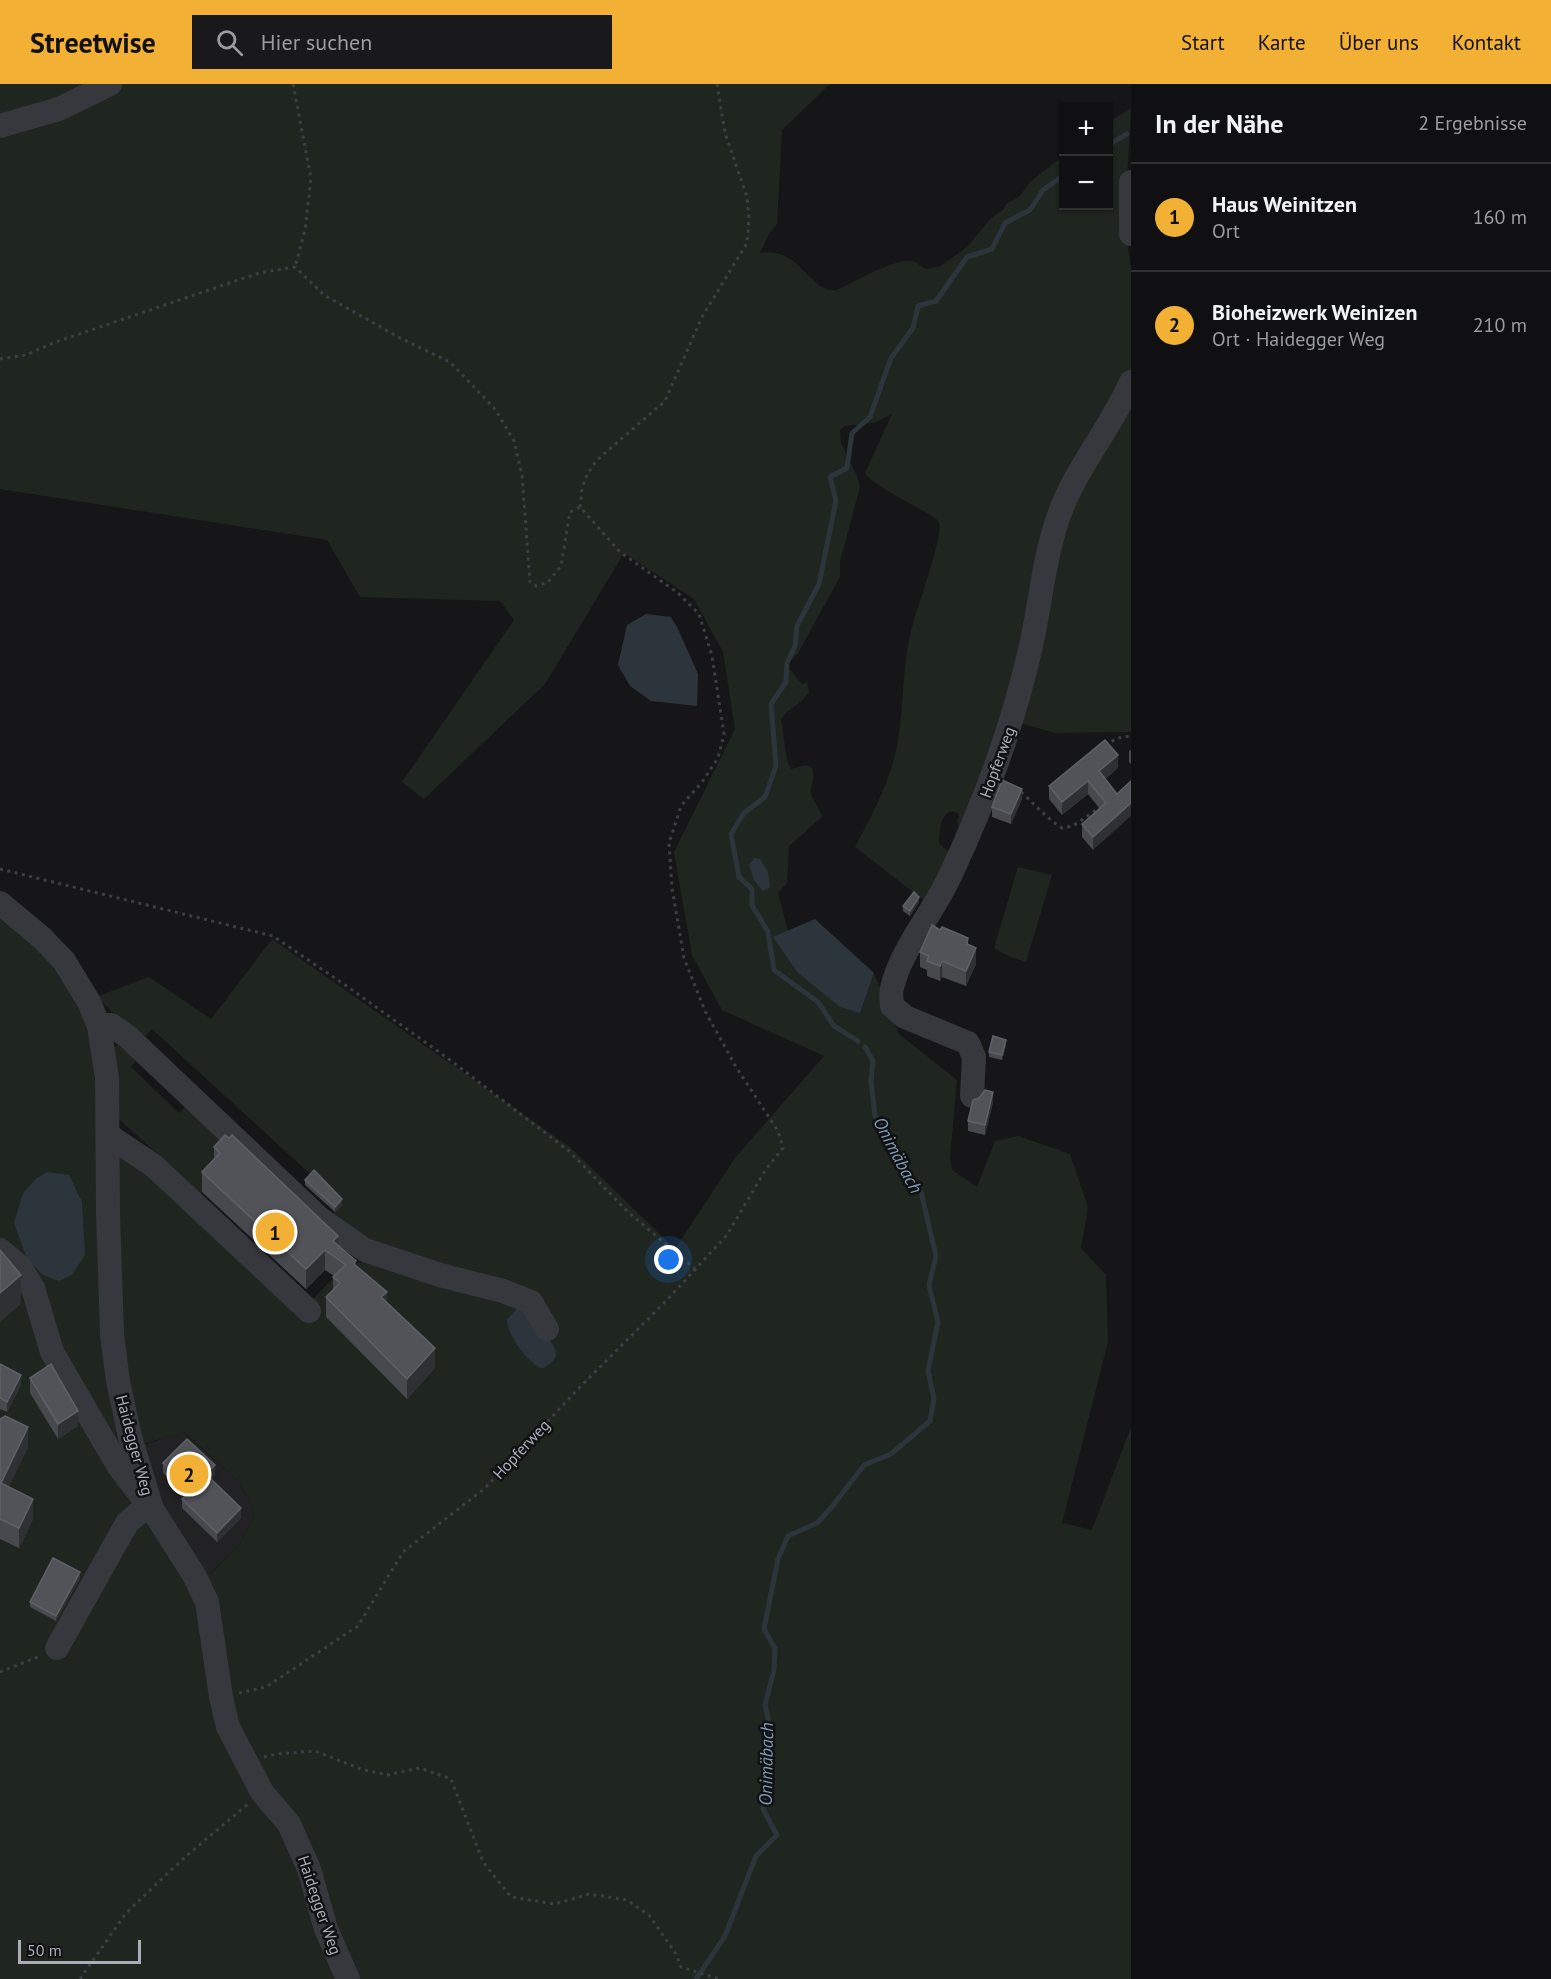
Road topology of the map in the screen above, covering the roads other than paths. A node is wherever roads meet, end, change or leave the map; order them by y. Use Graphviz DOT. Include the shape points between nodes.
graph roads {
  1 [pos="110,84"];
  2 [pos="0,126"];
  3 [pos="1131,182"];
  4 [pos="1131,234"];
  5 [pos="1131,382"];
  6 [pos="0,903"];
  7 [pos="99,1026"];
  8 [pos="972,1096"];
  9 [pos="108,1135"];
  10 [pos="0,1250"];
  11 [pos="309,1311"];
  12 [pos="547,1329"];
  13 [pos="152,1509"];
  14 [pos="57,1648"];
  15 [pos="348,1979"];
  1 -- 2 [label="street" via="59,110"];
  3 -- 4 [label="street"];
  5 -- 8 [label="street, Hopferweg" via="1079,473 1057,521 1014,715 996,768 949,879 902,960 891,990 892,1006 905,1017 968,1043 974,1057"];
  6 -- 7 [label="street, Haidegger Weg" via="64,961"];
  7 -- 9 [label="street, Haidegger Weg" via="107,1078"];
  7 -- 12 [label="street" via="111,1025 127,1036 319,1218 365,1250 531,1302"];
  9 -- 11 [label="street" via="154,1166"];
  9 -- 13 [label="street, Haidegger Weg" via="112,1334 130,1437"];
  10 -- 13 [label="street" via="20,1267 33,1288 52,1352 119,1467"];
  13 -- 14 [label="street" via="140,1512 127,1523"];
  13 -- 15 [label="street, Haidegger Weg" via="207,1602 228,1727 262,1792 289,1824"];
}
